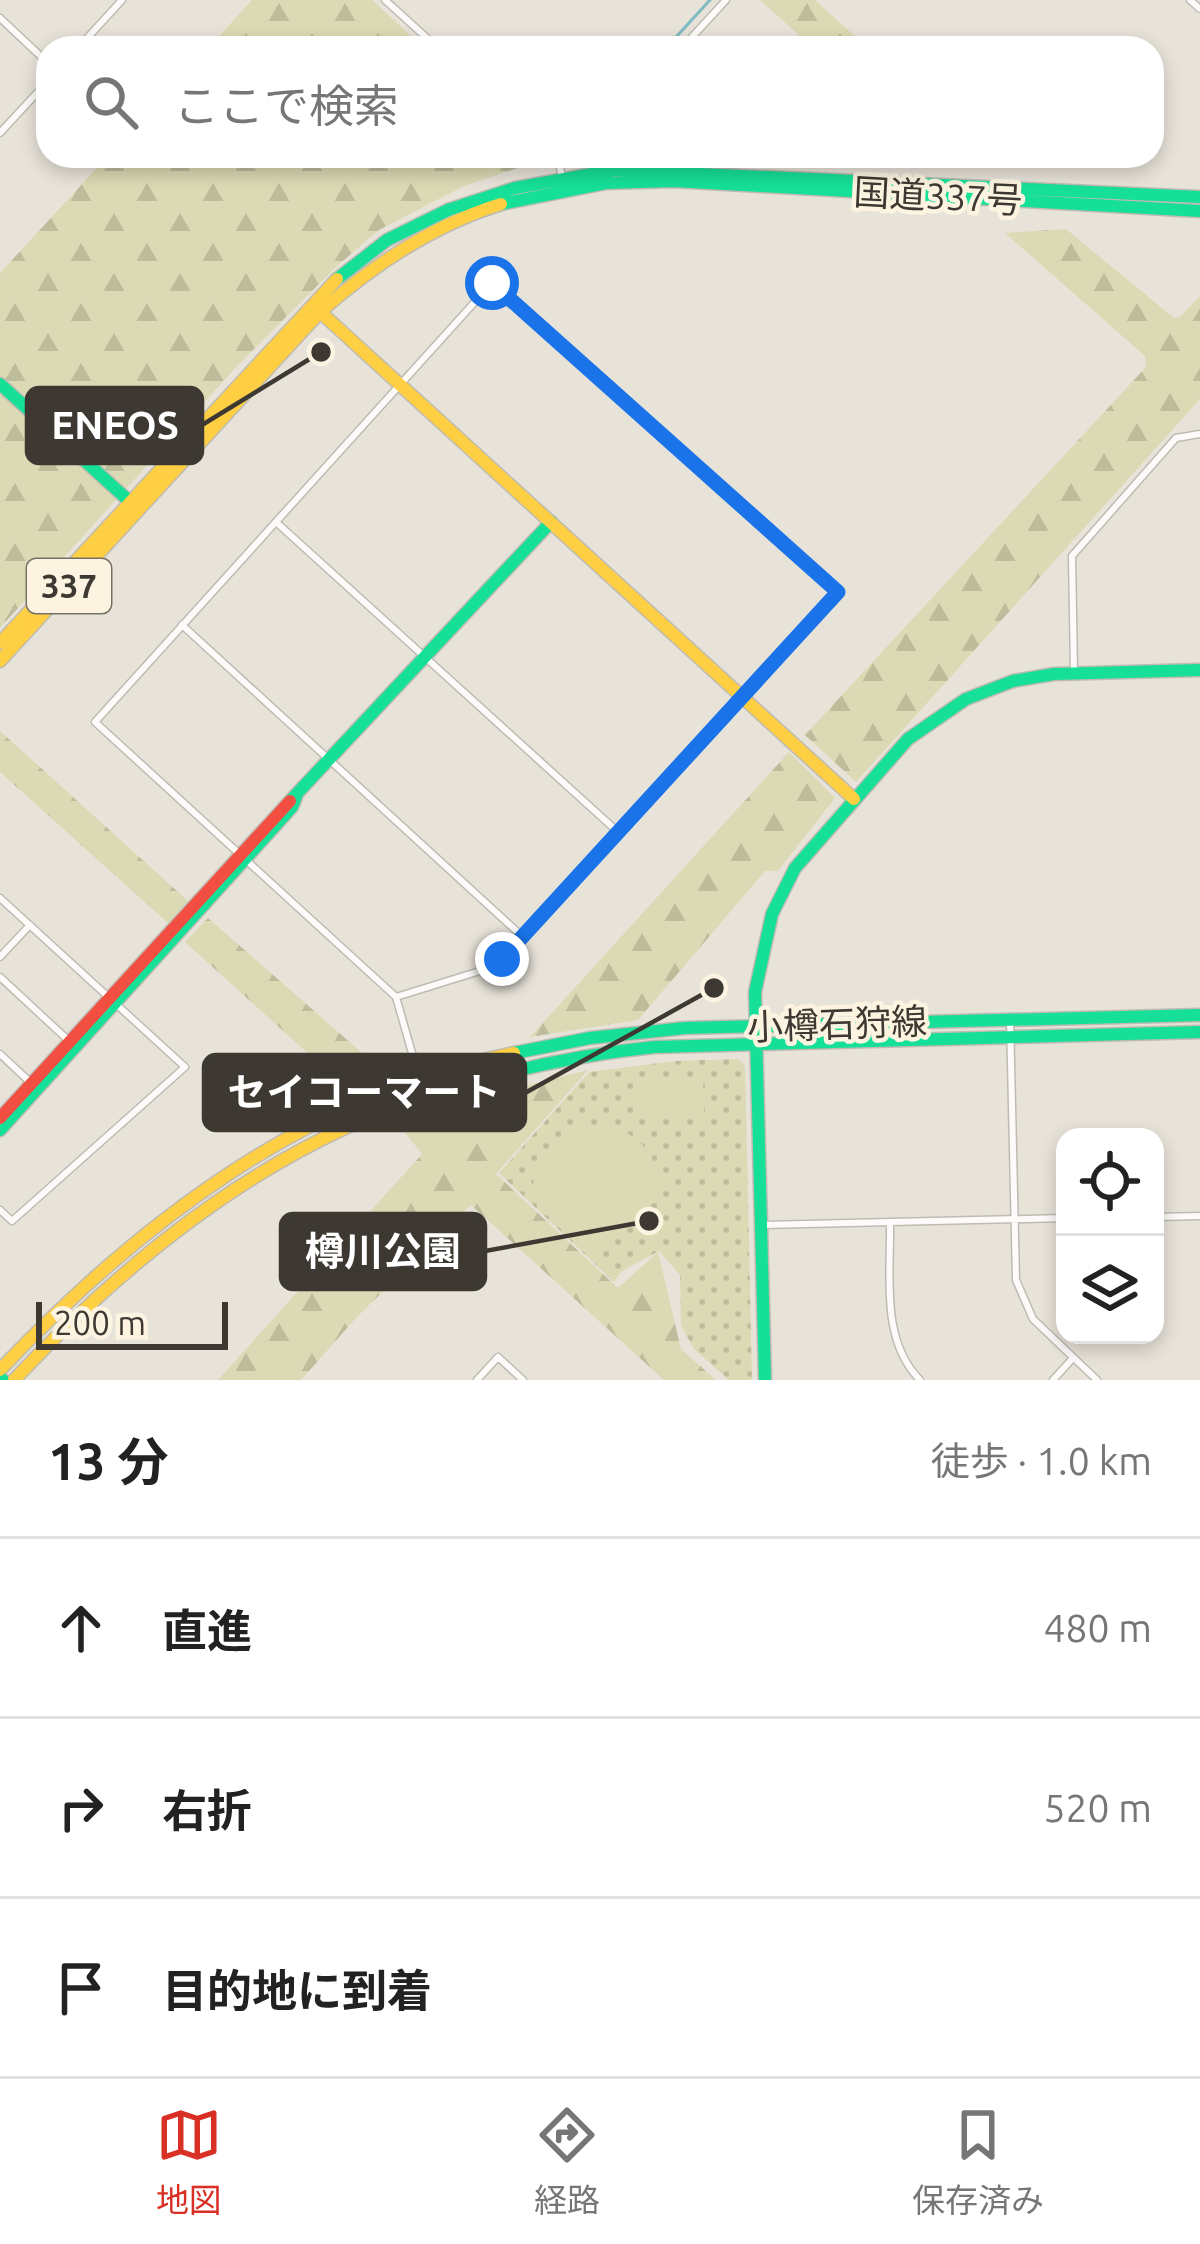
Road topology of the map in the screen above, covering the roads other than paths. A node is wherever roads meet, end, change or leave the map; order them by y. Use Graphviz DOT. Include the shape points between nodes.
graph roads {
  1 [pos="122,0"];
  2 [pos="385,0"];
  3 [pos="726,0"];
  4 [pos="1190,0"];
  5 [pos="1200,9"];
  6 [pos="0,18"];
  7 [pos="89,36"];
  8 [pos="425,36"];
  9 [pos="693,36"];
  10 [pos="36,52"];
  11 [pos="36,94"];
  12 [pos="0,134"];
  13 [pos="560,168"];
  14 [pos="563,182"];
  15 [pos="1200,197"];
  16 [pos="1200,211"];
  17 [pos="316,307"];
  18 [pos="0,384"];
  19 [pos="401,386"];
  20 [pos="1200,434"];
  21 [pos="134,505"];
  22 [pos="276,522"];
  23 [pos="551,522"];
  24 [pos="182,626"];
  25 [pos="0,643"];
  26 [pos="426,656"];
  27 [pos="0,662"];
  28 [pos="1200,670"];
  29 [pos="1074,672"];
  30 [pos="742,697"];
  31 [pos="330,760"];
  32 [pos="854,799"];
  33 [pos="618,832"];
  34 [pos="241,857"];
  35 [pos="0,898"];
  36 [pos="30,925"];
  37 [pos="523,937"];
  38 [pos="0,957"];
  39 [pos="0,977"];
  40 [pos="396,998"];
  41 [pos="113,1000"];
  42 [pos="1200,1015"];
  43 [pos="1010,1019"];
  44 [pos="756,1025"];
  45 [pos="1200,1032"];
  46 [pos="1011,1036"];
  47 [pos="757,1042"];
  48 [pos="73,1044"];
  49 [pos="0,1054"];
  50 [pos="421,1079"];
  51 [pos="35,1085"];
  52 [pos="424,1096"];
  53 [pos="0,1118"];
  54 [pos="0,1130"];
  55 [pos="0,1210"];
  56 [pos="1200,1216"];
  57 [pos="1164,1217"];
  58 [pos="1056,1218"];
  59 [pos="1014,1219"];
  60 [pos="890,1222"];
  61 [pos="761,1225"];
  62 [pos="1073,1358"];
  63 [pos="1,1376"];
  64 [pos="14,1380"];
  65 [pos="478,1380"];
  66 [pos="523,1380"];
  67 [pos="765,1380"];
  68 [pos="920,1380"];
  69 [pos="1053,1380"];
  70 [pos="1097,1380"];
  1 -- 7 [label="street"];
  2 -- 8 [label="street"];
  3 -- 9 [label="street"];
  4 -- 5 [label="street"];
  6 -- 10 [label="street"];
  11 -- 12 [label="street"];
  13 -- 14 [label="street"];
  14 -- 15 [label="main road, 国道337号 / 337" via="668,170"];
  14 -- 16 [label="main road, 国道337号 / 337" via="673,181"];
  14 -- 17 [label="main road, 国道337号 / 337" via="465,203 364,256"];
  17 -- 19 [label="main road"];
  17 -- 21 [label="main road, 国道337号 / 337"];
  18 -- 21 [label="main road"];
  19 -- 22 [label="street"];
  19 -- 23 [label="main road"];
  19 -- 30 [label="street" via="492,283 838,592"];
  20 -- 29 [label="street" via="1176,438 1072,556"];
  21 -- 25 [label="main road, 国道337号 / 337"];
  21 -- 27 [label="main road, 国道337号 / 337"];
  22 -- 24 [label="street"];
  22 -- 26 [label="street"];
  23 -- 26 [label="main road"];
  23 -- 30 [label="main road"];
  24 -- 31 [label="street"];
  24 -- 34 [label="street" via="95,722"];
  26 -- 31 [label="main road"];
  26 -- 33 [label="street"];
  28 -- 29 [label="main road"];
  29 -- 32 [label="main road" via="1013,681 950,707"];
  30 -- 32 [label="main road"];
  30 -- 33 [label="street"];
  31 -- 34 [label="main road"];
  31 -- 37 [label="street"];
  32 -- 44 [label="main road" via="795,868 772,914 758,967"];
  33 -- 37 [label="street"];
  34 -- 40 [label="street"];
  34 -- 41 [label="main road"];
  35 -- 36 [label="street"];
  36 -- 38 [label="street"];
  36 -- 41 [label="street"];
  37 -- 40 [label="street" via="489,970"];
  39 -- 48 [label="street"];
  40 -- 50 [label="street"];
  41 -- 48 [label="main road"];
  41 -- 55 [label="street" via="185,1067 12,1221"];
  42 -- 43 [label="main road, 小樽石狩線"];
  43 -- 44 [label="main road, 小樽石狩線"];
  43 -- 46 [label="street"];
  44 -- 47 [label="main road"];
  44 -- 50 [label="main road, 小樽石狩線" via="589,1038"];
  45 -- 46 [label="main road, 小樽石狩線"];
  46 -- 47 [label="main road, 小樽石狩線"];
  46 -- 59 [label="street"];
  47 -- 52 [label="main road, 小樽石狩線" via="585,1055"];
  47 -- 61 [label="main road"];
  48 -- 51 [label="main road"];
  49 -- 51 [label="street"];
  50 -- 52 [label="street"];
  50 -- 63 [label="main road, 小樽石狩線" via="312,1124 202,1187 115,1253 41,1323"];
  51 -- 53 [label="main road"];
  51 -- 54 [label="main road"];
  52 -- 64 [label="main road, 小樽石狩線" via="294,1152 173,1229 104,1286"];
  56 -- 57 [label="street"];
  58 -- 59 [label="street"];
  59 -- 60 [label="street"];
  59 -- 62 [label="street" via="1020,1293 1033,1319"];
  60 -- 61 [label="street"];
  60 -- 68 [label="street" via="892,1327"];
  61 -- 67 [label="main road"];
  62 -- 69 [label="street"];
  62 -- 70 [label="street"];
  65 -- 66 [label="street" via="497,1357"];
}
